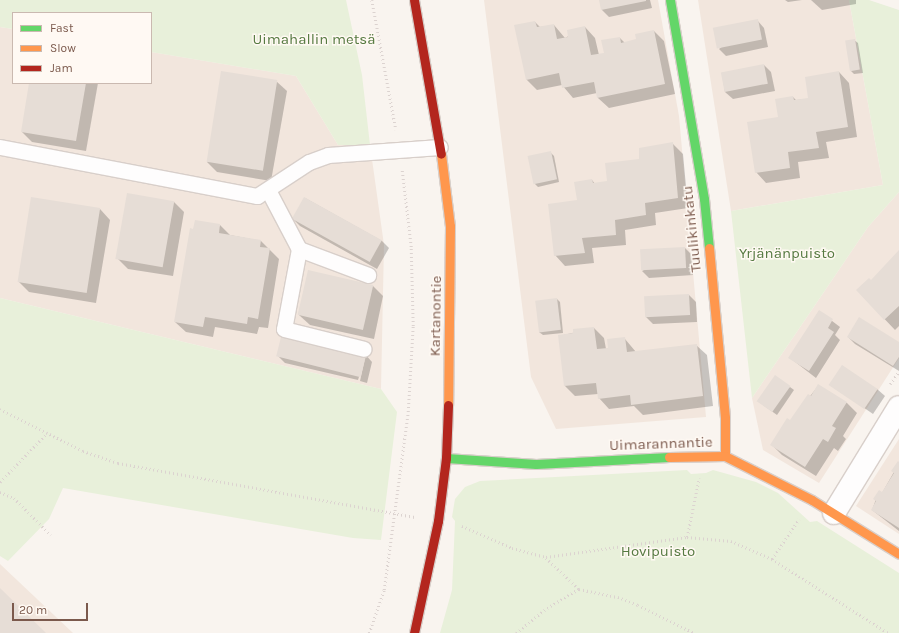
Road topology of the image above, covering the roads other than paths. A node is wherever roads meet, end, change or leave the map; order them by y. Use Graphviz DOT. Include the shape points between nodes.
graph roads {
  1 [pos="414,0"];
  2 [pos="670,0"];
  3 [pos="0,147"];
  4 [pos="440,147"];
  5 [pos="268,190"];
  6 [pos="299,249"];
  7 [pos="368,275"];
  8 [pos="364,348"];
  9 [pos="899,407"];
  10 [pos="725,456"];
  11 [pos="446,458"];
  12 [pos="834,513"];
  13 [pos="899,554"];
  14 [pos="414,633"];
  1 -- 4 [label="street, Kartanontie"];
  2 -- 10 [label="street, Tuulikinkatu" via="704,199 726,418"];
  3 -- 5 [label="lane" via="227,192 257,196"];
  4 -- 5 [label="lane" via="328,155 309,162"];
  4 -- 11 [label="street, Kartanontie" via="450,226"];
  5 -- 6 [label="lane"];
  6 -- 7 [label="lane"];
  6 -- 8 [label="lane" via="284,329"];
  9 -- 12 [label="street"];
  10 -- 11 [label="street, Uimarannantie" via="704,454 536,464"];
  10 -- 12 [label="street, Uimarannantie"];
  11 -- 14 [label="street, Kartanontie" via="438,521"];
  12 -- 13 [label="street, Uimarannantie"];
}
